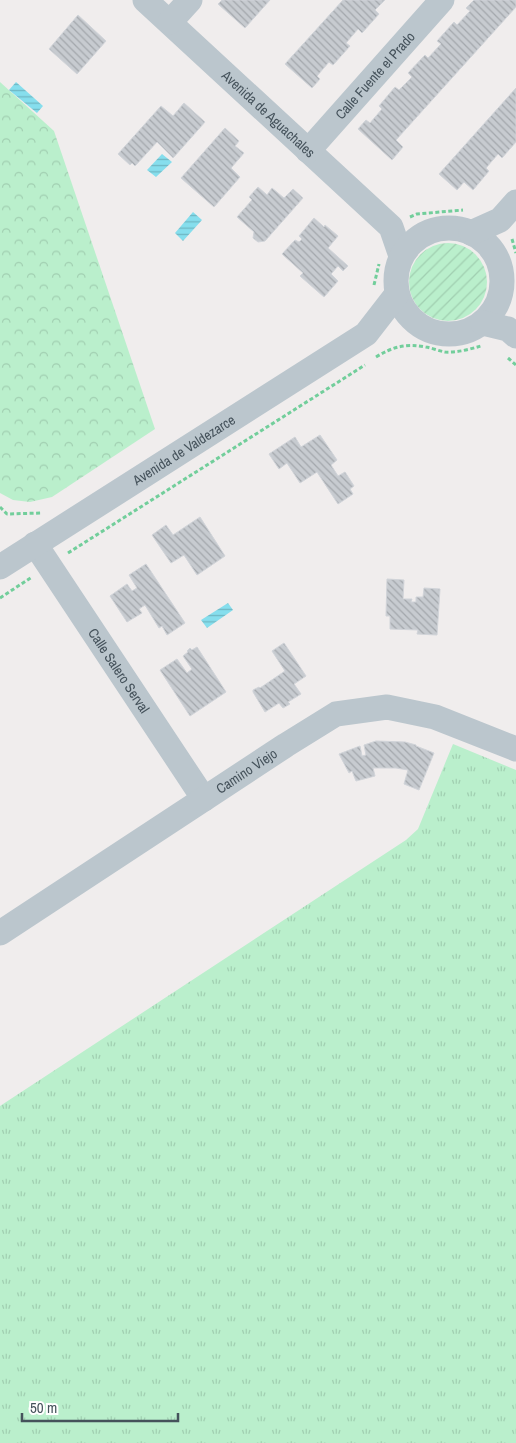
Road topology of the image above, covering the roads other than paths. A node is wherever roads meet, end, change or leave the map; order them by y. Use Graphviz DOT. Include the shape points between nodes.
graph roads {
  1 [pos="145,0"];
  2 [pos="190,0"];
  3 [pos="442,0"];
  4 [pos="170,22"];
  5 [pos="308,151"];
  6 [pos="516,202"];
  7 [pos="500,220"];
  8 [pos="467,222"];
  9 [pos="391,228"];
  10 [pos="422,233"];
  11 [pos="492,250"];
  12 [pos="390,259"];
  13 [pos="397,294"];
  14 [pos="498,302"];
  15 [pos="416,323"];
  16 [pos="512,332"];
  17 [pos="366,334"];
  18 [pos="484,334"];
  19 [pos="35,544"];
  20 [pos="4,556"];
  21 [pos="516,749"];
  22 [pos="204,799"];
  23 [pos="0,933"];
  1 -- 4 [label="street, Avenida de Aguachales"];
  2 -- 4 [label="street"];
  3 -- 5 [label="street, Calle Fuente el Prado"];
  4 -- 5 [label="street, Avenida de Aguachales"];
  5 -- 9 [label="street, Avenida de Aguachales"];
  6 -- 7 [label="street"];
  7 -- 8 [label="street"];
  7 -- 11 [label="street"];
  8 -- 10 [label="street"];
  8 -- 11 [label="street"];
  9 -- 10 [label="street"];
  9 -- 12 [label="street, Avenida de Aguachales"];
  10 -- 12 [label="street"];
  11 -- 14 [label="street" via="502,275"];
  12 -- 13 [label="street"];
  13 -- 15 [label="street"];
  13 -- 17 [label="street, Avenida de Valdezarce"];
  14 -- 16 [label="street"];
  14 -- 18 [label="street"];
  15 -- 17 [label="street, Avenida de Valdezarce"];
  15 -- 18 [label="street" via="430,332 447,335"];
  16 -- 18 [label="street"];
  17 -- 19 [label="street, Avenida de Valdezarce"];
  19 -- 20 [label="street, Avenida de Valdezarce"];
  19 -- 22 [label="street, Calle Salero Serval"];
  21 -- 22 [label="street, Camino Viejo" via="435,717 387,707 336,714"];
  22 -- 23 [label="street, Camino Viejo"];
}
